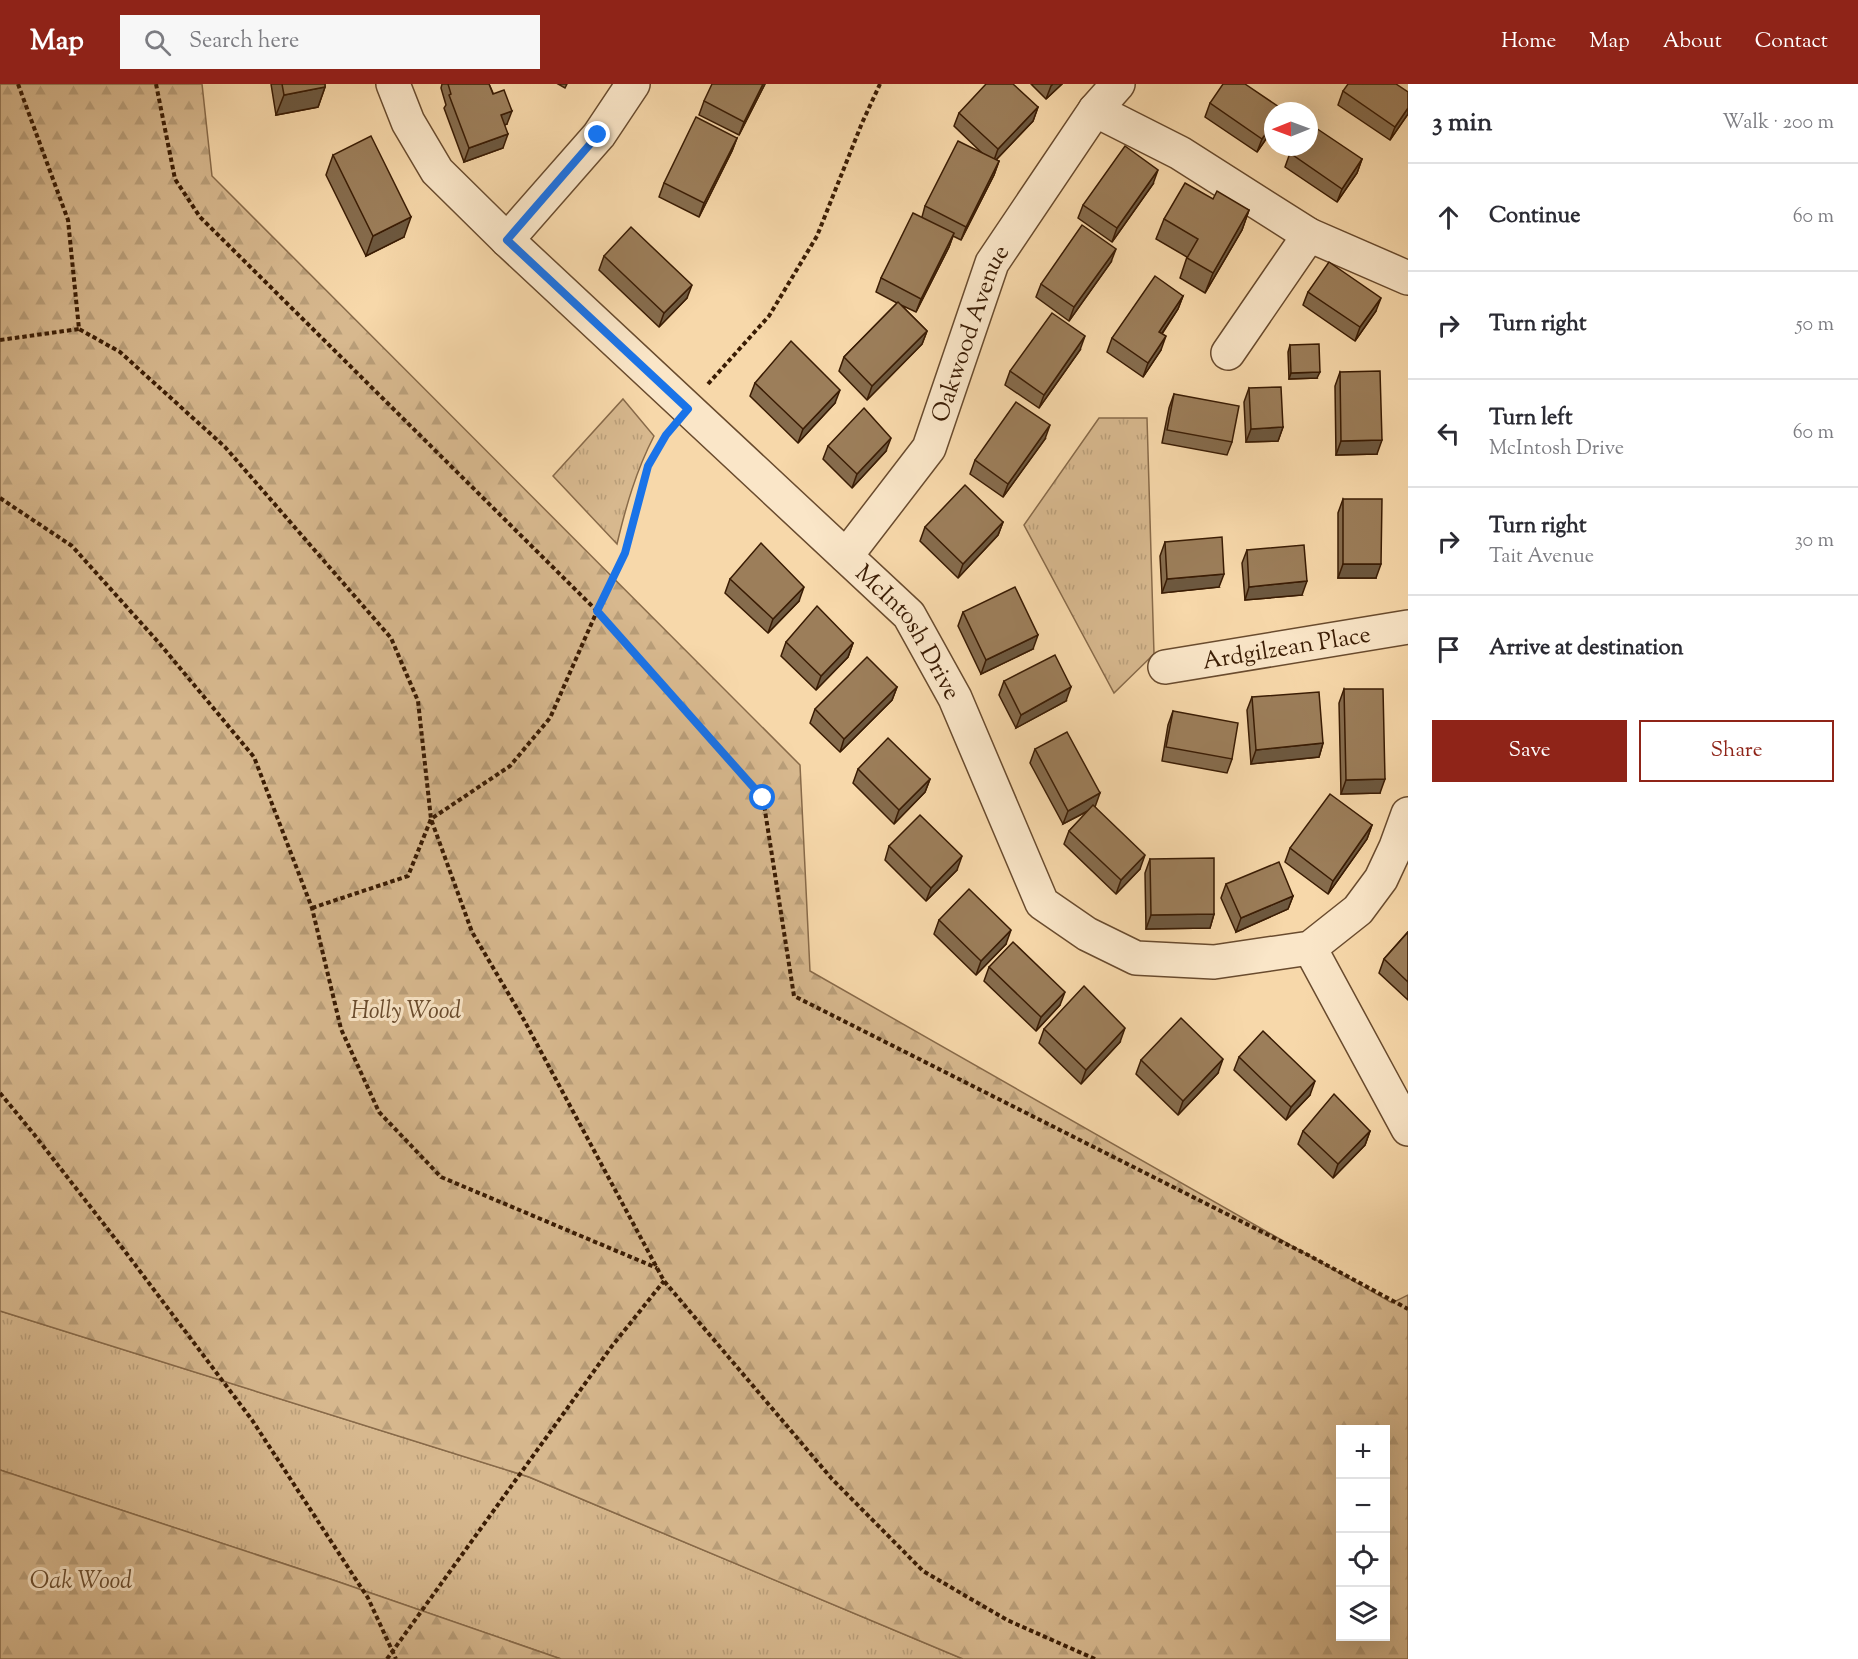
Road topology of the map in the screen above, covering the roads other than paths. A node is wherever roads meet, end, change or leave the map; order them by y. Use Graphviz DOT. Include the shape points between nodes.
graph roads {
  1 [pos="393,84"];
  2 [pos="633,84"];
  3 [pos="1118,84"];
  4 [pos="1095,110"];
  5 [pos="1309,235"];
  6 [pos="507,240"];
  7 [pos="1408,278"];
  8 [pos="1228,353"];
  9 [pos="846,556"];
  10 [pos="1408,627"];
  11 [pos="1165,667"];
  12 [pos="1408,814"];
  13 [pos="1310,948"];
  14 [pos="1408,1129"];
  1 -- 6 [label="street, McIntosh Drive" via="408,122 437,171"];
  2 -- 6 [label="street" via="598,135"];
  3 -- 4 [label="street, Oakwood Avenue"];
  4 -- 5 [label="street" via="1180,153"];
  4 -- 9 [label="street, Oakwood Avenue" via="992,262 929,448"];
  5 -- 7 [label="street"];
  5 -- 8 [label="street"];
  6 -- 9 [label="street, McIntosh Drive"];
  9 -- 13 [label="street, McIntosh Drive" via="909,615 955,698 1042,903 1086,934 1136,958 1215,962"];
  10 -- 11 [label="street, Ardgilzean Place"];
  12 -- 13 [label="street, McIntosh Drive" via="1381,879 1358,910"];
  13 -- 14 [label="street"];
}
